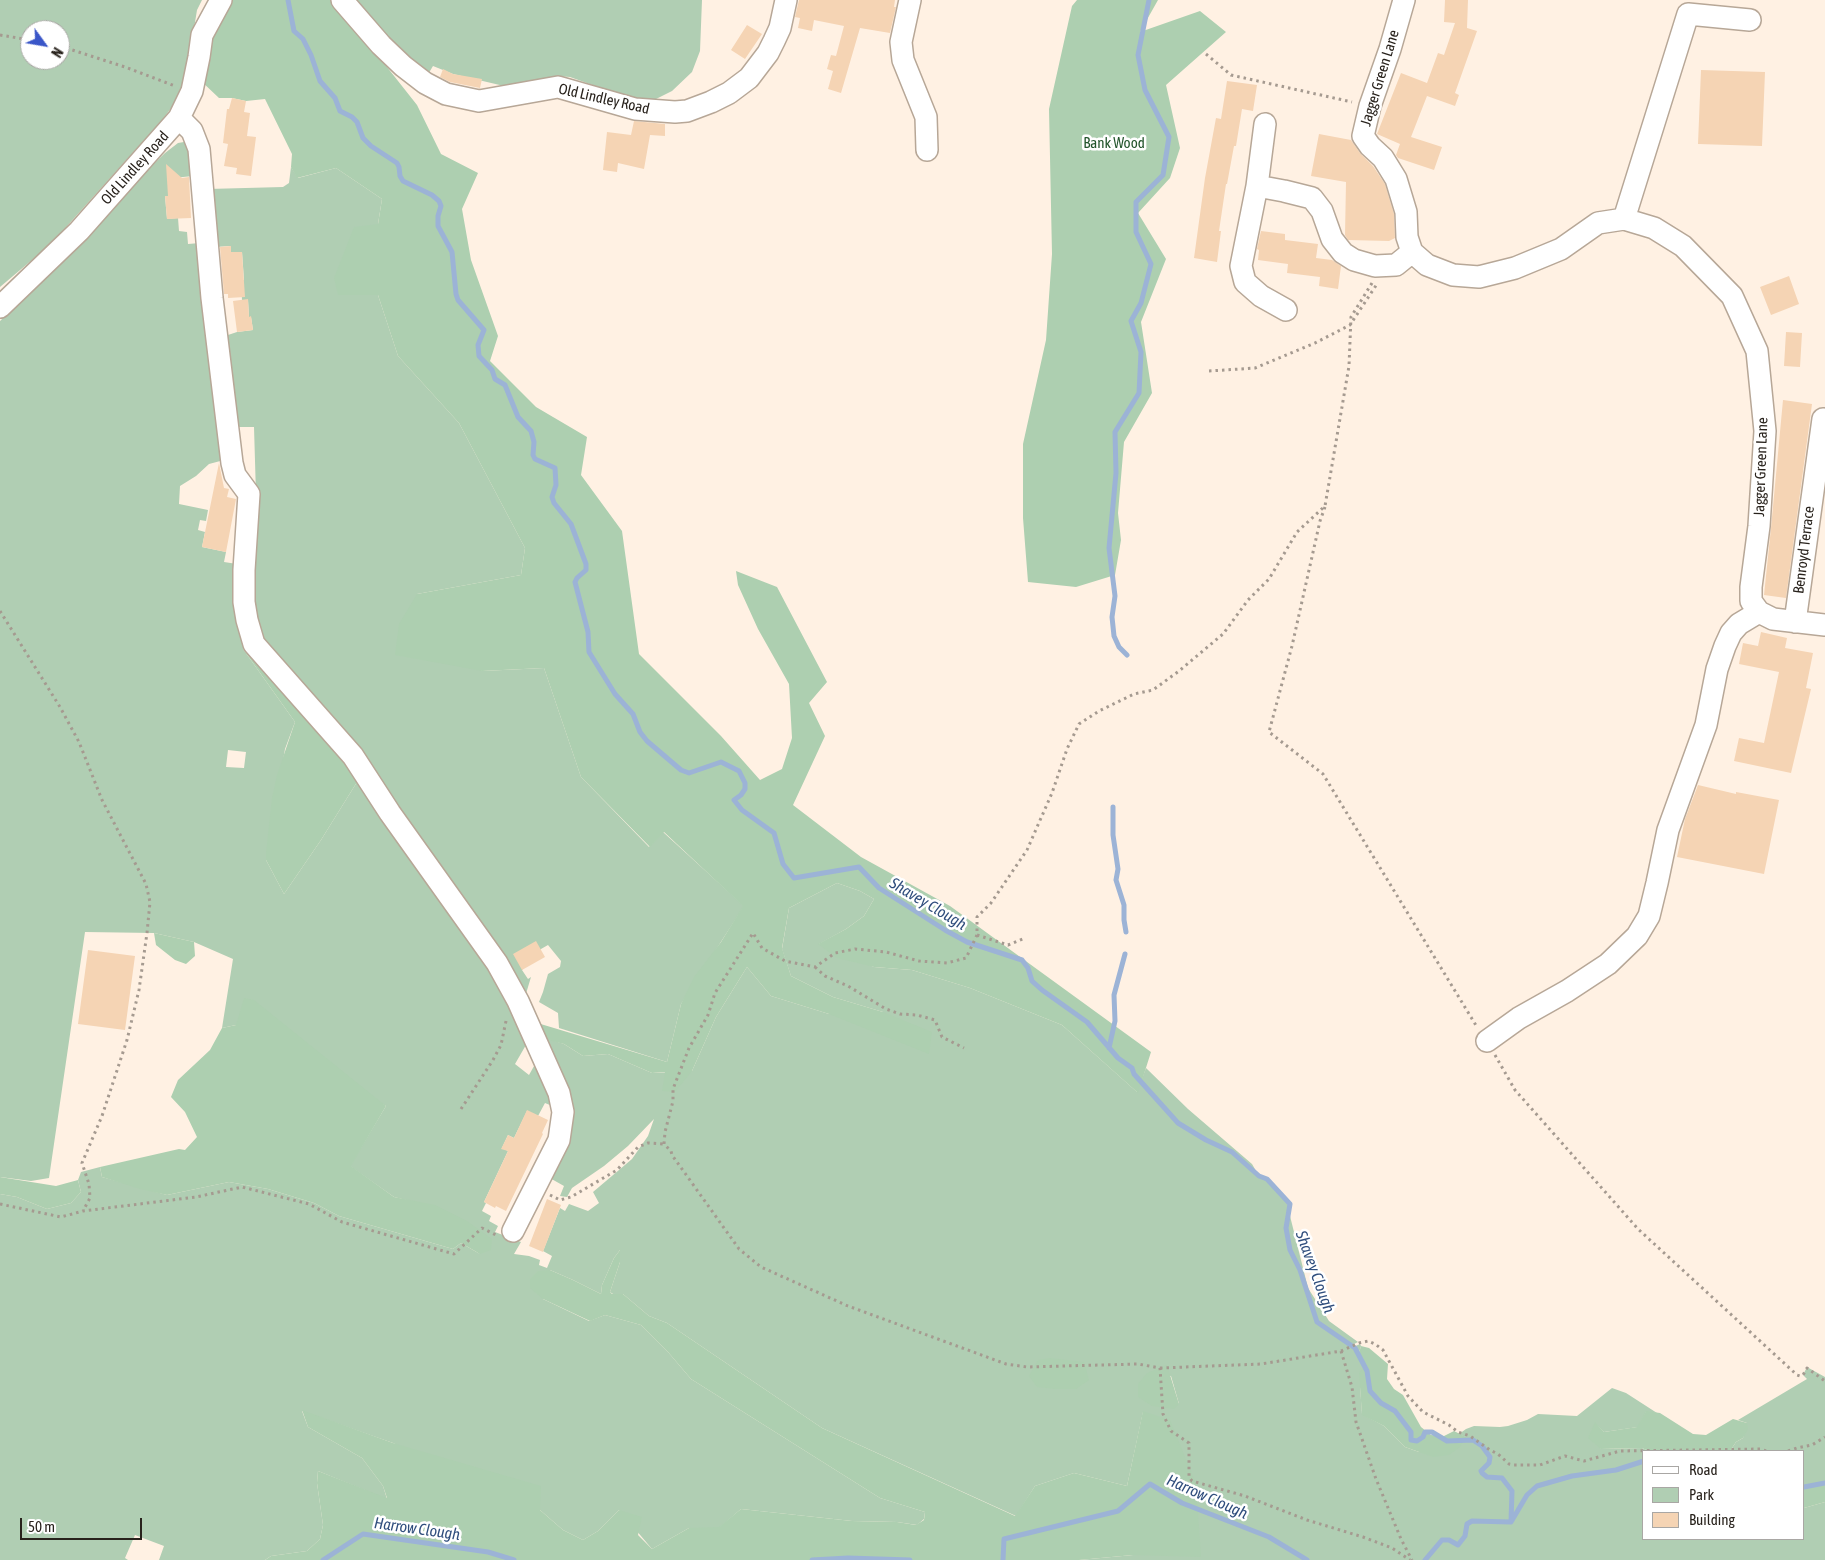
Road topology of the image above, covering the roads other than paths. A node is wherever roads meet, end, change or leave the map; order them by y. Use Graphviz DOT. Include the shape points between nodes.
graph roads {
  1 [pos="221,0"];
  2 [pos="342,0"];
  3 [pos="786,0"];
  4 [pos="910,0"];
  5 [pos="1404,0"];
  6 [pos="1750,20"];
  7 [pos="179,118"];
  8 [pos="1265,124"];
  9 [pos="927,150"];
  10 [pos="1257,186"];
  11 [pos="1624,219"];
  12 [pos="1412,252"];
  13 [pos="0,307"];
  14 [pos="1286,310"];
  15 [pos="1822,419"];
  16 [pos="1759,612"];
  17 [pos="1795,622"];
  18 [pos="1825,624"];
  19 [pos="1487,1041"];
  20 [pos="513,1231"];
  1 -- 7 [label="street, Old Lindley Road" via="202,36 189,98"];
  2 -- 3 [label="street, Old Lindley Road" via="402,66 446,94 479,100 558,87 636,109 675,112 711,102 749,78 774,41"];
  4 -- 9 [label="street" via="901,42 903,60 926,117"];
  5 -- 12 [label="street, Jagger Green Lane" via="1363,136 1396,179 1406,212 1407,237"];
  6 -- 11 [label="street" via="1688,14"];
  7 -- 13 [label="street, Old Lindley Road" via="79,231"];
  7 -- 20 [label="street" via="192,130 199,149 212,298 231,454 235,475 249,494 244,602 254,644 353,756 497,963 518,1001 559,1093 563,1112 559,1140"];
  8 -- 10 [label="street"];
  10 -- 12 [label="street" via="1312,198 1322,211 1332,240 1354,260 1375,266 1396,265"];
  10 -- 14 [label="street" via="1241,266 1245,282 1261,296"];
  11 -- 12 [label="street, Jagger Green Lane" via="1598,223 1561,249 1516,268 1479,277 1453,275 1427,265"];
  11 -- 16 [label="street, Jagger Green Lane" via="1654,228 1683,246 1732,296 1757,351 1765,431 1751,601"];
  15 -- 17 [label="street, Benroyd Terrace"];
  16 -- 17 [label="street" via="1773,620"];
  16 -- 19 [label="street" via="1740,624 1725,646 1706,725 1668,830 1649,916 1637,936 1608,964"];
  17 -- 18 [label="street"];
}
